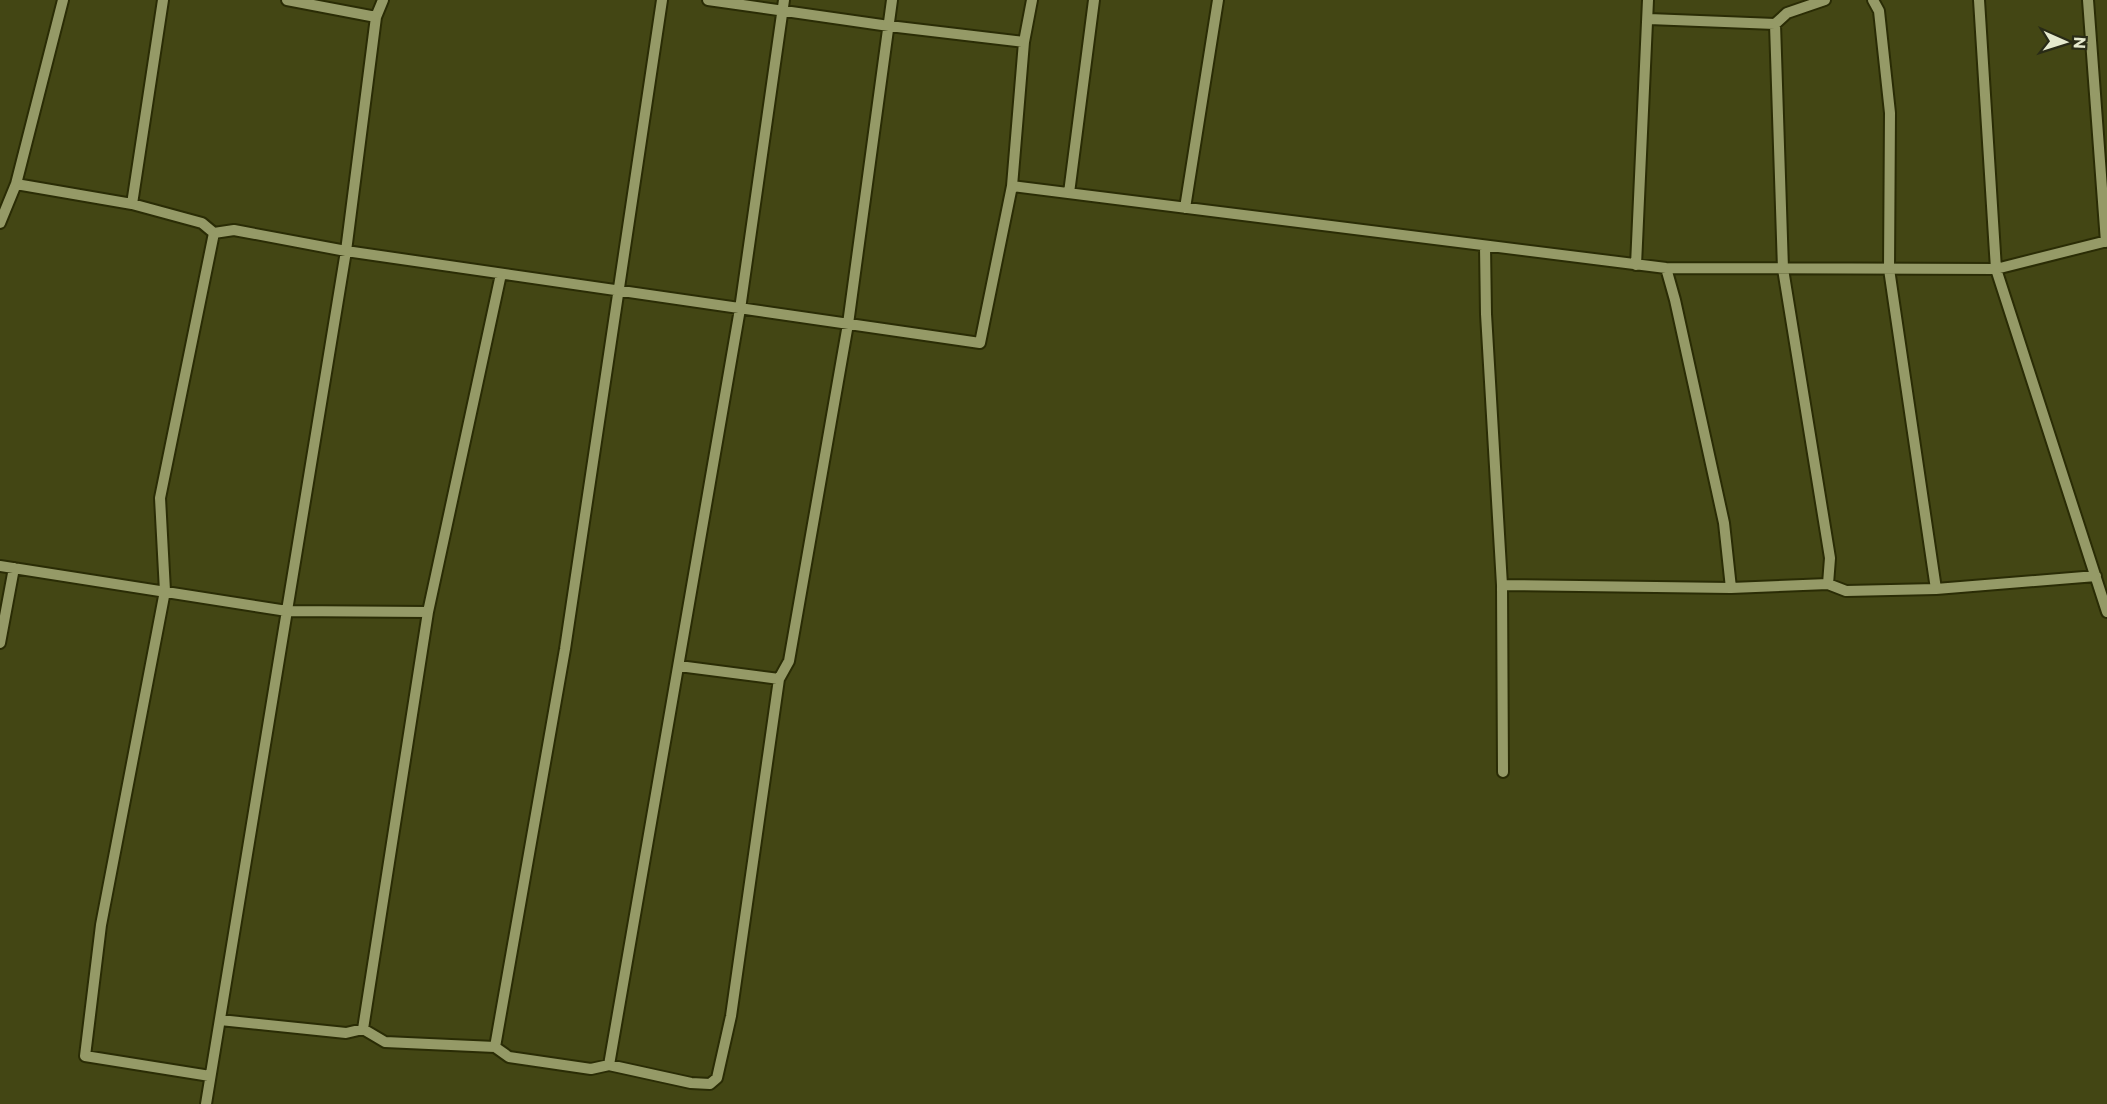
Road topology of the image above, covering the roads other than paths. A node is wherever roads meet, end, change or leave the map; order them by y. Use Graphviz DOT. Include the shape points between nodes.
graph roads {
  1 [pos="63,0"];
  2 [pos="164,0"];
  3 [pos="287,0"];
  4 [pos="383,0"];
  5 [pos="662,0"];
  6 [pos="708,0"];
  7 [pos="892,0"];
  8 [pos="1032,0"];
  9 [pos="1094,0"];
  10 [pos="1218,0"];
  11 [pos="1648,0"];
  12 [pos="1825,0"];
  13 [pos="1873,0"];
  14 [pos="1979,0"];
  15 [pos="2088,0"];
  16 [pos="783,6"];
  17 [pos="376,17"];
  18 [pos="1648,20"];
  19 [pos="1775,24"];
  20 [pos="889,26"];
  21 [pos="1024,42"];
  22 [pos="16,184"];
  23 [pos="1012,186"];
  24 [pos="1069,193"];
  25 [pos="132,204"];
  26 [pos="1185,207"];
  27 [pos="0,223"];
  28 [pos="213,233"];
  29 [pos="2107,242"];
  30 [pos="1485,246"];
  31 [pos="346,251"];
  32 [pos="1636,265"];
  33 [pos="1666,268"];
  34 [pos="1889,268"];
  35 [pos="1996,268"];
  36 [pos="1783,269"];
  37 [pos="501,274"];
  38 [pos="620,291"];
  39 [pos="740,309"];
  40 [pos="848,324"];
  41 [pos="0,566"];
  42 [pos="14,568"];
  43 [pos="2096,576"];
  44 [pos="1828,584"];
  45 [pos="1502,585"];
  46 [pos="1731,588"];
  47 [pos="1936,589"];
  48 [pos="165,591"];
  49 [pos="287,610"];
  50 [pos="428,612"];
  51 [pos="2107,612"];
  52 [pos="0,643"];
  53 [pos="679,666"];
  54 [pos="779,679"];
  55 [pos="1503,772"];
  56 [pos="220,1020"];
  57 [pos="363,1029"];
  58 [pos="495,1047"];
  59 [pos="609,1065"];
  60 [pos="210,1076"];
  61 [pos="206,1104"];
  1 -- 22 [label="street"];
  2 -- 25 [label="street"];
  3 -- 17 [label="street"];
  4 -- 17 [label="street"];
  5 -- 38 [label="street"];
  6 -- 16 [label="street"];
  7 -- 20 [label="street"];
  8 -- 21 [label="street"];
  9 -- 24 [label="street"];
  10 -- 26 [label="street"];
  11 -- 18 [label="street"];
  12 -- 19 [label="street" via="1787,13"];
  13 -- 34 [label="street" via="1879,11 1890,113"];
  14 -- 35 [label="street"];
  15 -- 29 [label="street"];
  16 -- 20 [label="street"];
  16 -- 39 [label="street"];
  17 -- 31 [label="street"];
  18 -- 19 [label="street"];
  18 -- 32 [label="street"];
  19 -- 36 [label="street"];
  20 -- 21 [label="street"];
  20 -- 40 [label="street"];
  21 -- 23 [label="street"];
  22 -- 25 [label="street"];
  22 -- 27 [label="street"];
  23 -- 24 [label="street"];
  23 -- 40 [label="street" via="980,343"];
  24 -- 26 [label="street"];
  25 -- 28 [label="street" via="202,223"];
  26 -- 30 [label="street"];
  28 -- 31 [label="street" via="234,230"];
  28 -- 48 [label="street" via="160,498"];
  29 -- 35 [label="street"];
  30 -- 32 [label="street"];
  30 -- 45 [label="street"];
  31 -- 37 [label="street"];
  31 -- 49 [label="street"];
  32 -- 33 [label="street"];
  33 -- 36 [label="street"];
  33 -- 46 [label="street" via="1721,511"];
  34 -- 35 [label="street"];
  34 -- 36 [label="street"];
  34 -- 47 [label="street"];
  35 -- 43 [label="street"];
  36 -- 44 [label="street" via="1830,558"];
  37 -- 38 [label="street"];
  37 -- 50 [label="street"];
  38 -- 39 [label="street"];
  38 -- 58 [label="street" via="565,649"];
  39 -- 40 [label="street"];
  39 -- 53 [label="street"];
  40 -- 54 [label="street" via="789,661"];
  41 -- 42 [label="street"];
  42 -- 48 [label="street"];
  42 -- 52 [label="street"];
  43 -- 47 [label="street"];
  43 -- 51 [label="street"];
  44 -- 46 [label="street"];
  44 -- 47 [label="street" via="1846,591"];
  45 -- 46 [label="street"];
  45 -- 55 [label="street"];
  48 -- 49 [label="street"];
  48 -- 60 [label="street" via="101,925 85,1056"];
  49 -- 50 [label="street"];
  49 -- 56 [label="street"];
  50 -- 57 [label="street"];
  53 -- 54 [label="street"];
  53 -- 59 [label="street"];
  54 -- 59 [label="street" via="731,1016 717,1078 710,1084 691,1083"];
  56 -- 57 [label="street" via="346,1033"];
  56 -- 60 [label="street"];
  57 -- 58 [label="street" via="385,1042"];
  58 -- 59 [label="street" via="509,1057 591,1069"];
  60 -- 61 [label="street"];
}
